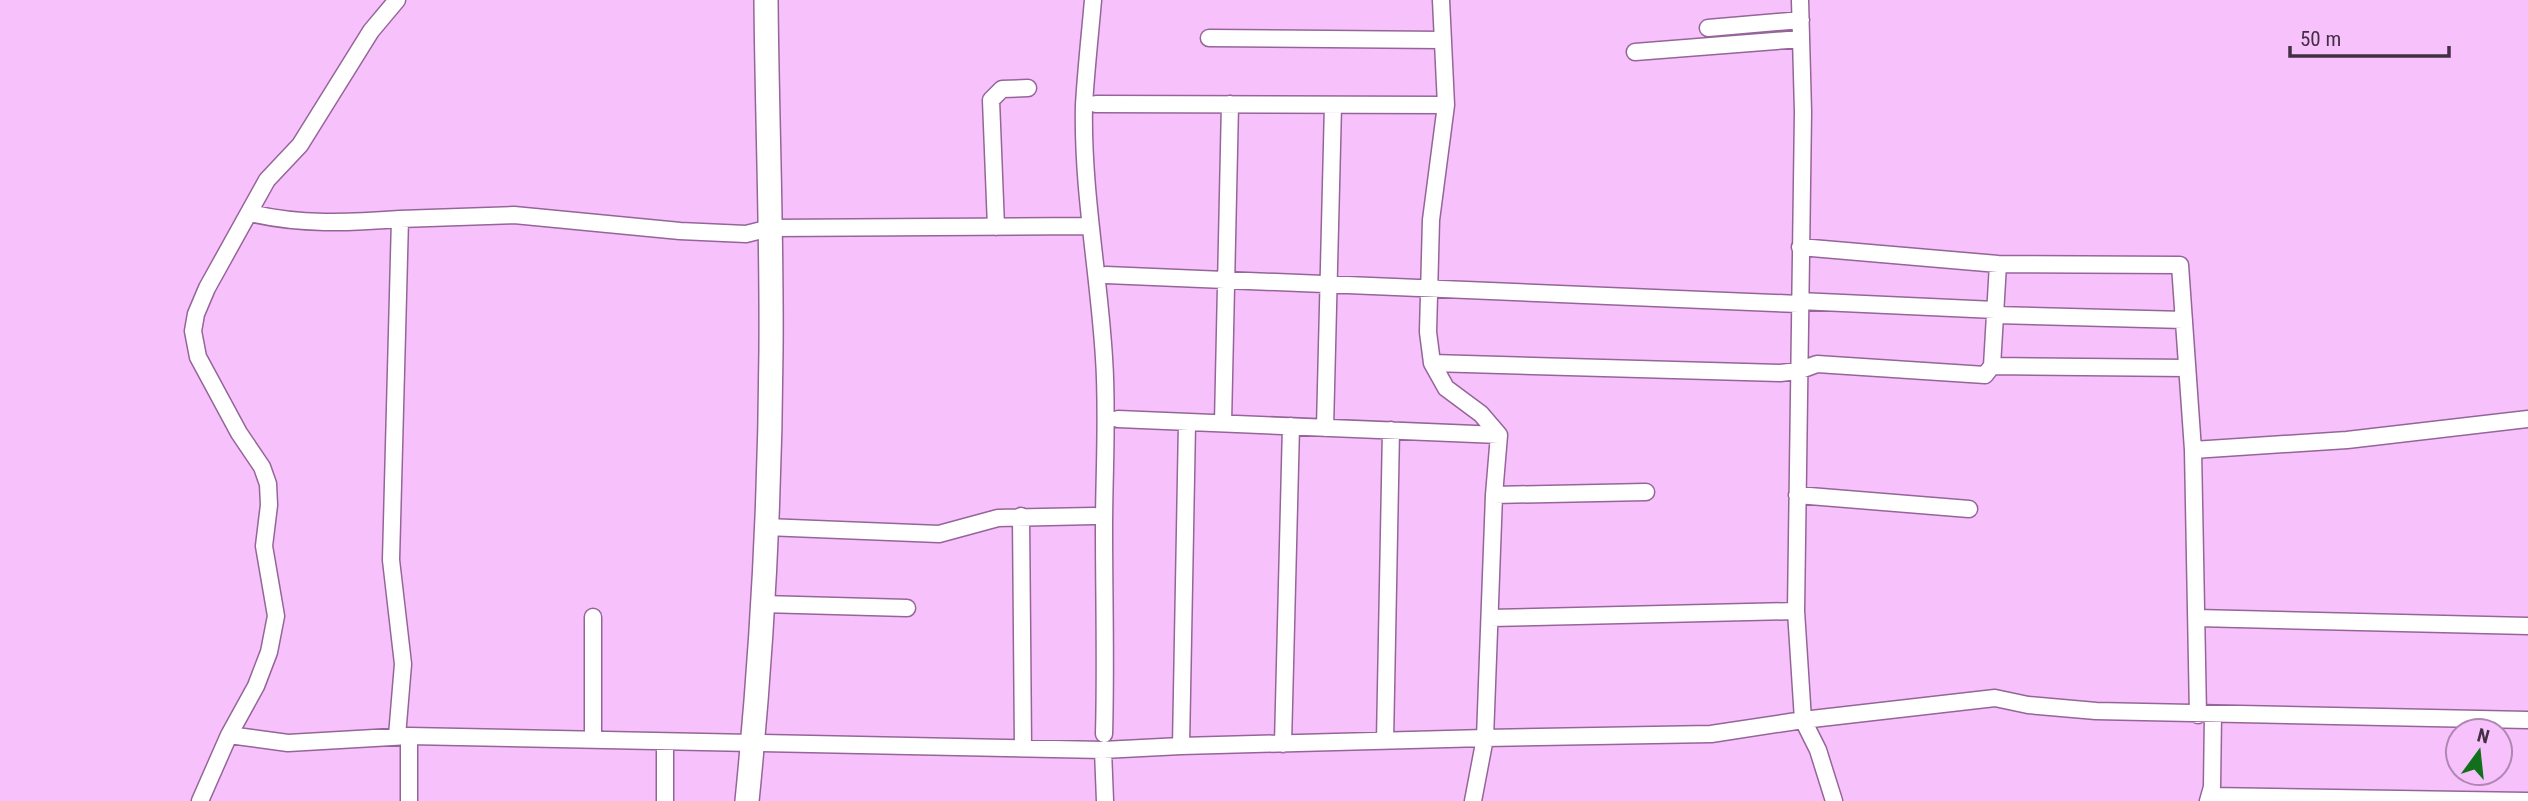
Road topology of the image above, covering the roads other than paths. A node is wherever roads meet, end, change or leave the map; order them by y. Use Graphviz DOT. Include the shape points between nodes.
graph roads {
  1 [pos="397,0"];
  2 [pos="766,0"];
  3 [pos="1093,0"];
  4 [pos="1441,0"];
  5 [pos="1800,0"];
  6 [pos="1801,20"];
  7 [pos="1708,28"];
  8 [pos="1209,38"];
  9 [pos="1801,39"];
  10 [pos="1442,40"];
  11 [pos="1635,52"];
  12 [pos="1028,88"];
  13 [pos="1096,104"];
  14 [pos="1230,104"];
  15 [pos="1333,105"];
  16 [pos="1446,105"];
  17 [pos="250,213"];
  18 [pos="400,219"];
  19 [pos="1090,226"];
  20 [pos="996,227"];
  21 [pos="770,228"];
  22 [pos="1800,247"];
  23 [pos="1998,264"];
  24 [pos="1106,275"];
  25 [pos="1227,279"];
  26 [pos="1329,284"];
  27 [pos="1427,289"];
  28 [pos="1799,302"];
  29 [pos="1995,313"];
  30 [pos="2184,320"];
  31 [pos="1432,363"];
  32 [pos="1992,366"];
  33 [pos="2187,368"];
  34 [pos="1798,370"];
  35 [pos="1118,419"];
  36 [pos="2528,419"];
  37 [pos="1187,423"];
  38 [pos="1223,423"];
  39 [pos="1291,426"];
  40 [pos="1325,428"];
  41 [pos="1391,430"];
  42 [pos="1499,435"];
  43 [pos="2193,450"];
  44 [pos="1646,492"];
  45 [pos="1494,495"];
  46 [pos="1797,495"];
  47 [pos="1969,509"];
  48 [pos="1021,516"];
  49 [pos="1094,516"];
  50 [pos="766,527"];
  51 [pos="762,604"];
  52 [pos="907,608"];
  53 [pos="1796,611"];
  54 [pos="593,617"];
  55 [pos="1490,618"];
  56 [pos="2197,618"];
  57 [pos="2528,626"];
  58 [pos="2205,714"];
  59 [pos="1803,720"];
  60 [pos="2528,720"];
  61 [pos="229,735"];
  62 [pos="403,736"];
  63 [pos="1485,738"];
  64 [pos="593,740"];
  65 [pos="665,741"];
  66 [pos="753,741"];
  67 [pos="1385,741"];
  68 [pos="1103,742"];
  69 [pos="1283,744"];
  70 [pos="1181,746"];
  71 [pos="1023,748"];
  72 [pos="2210,798"];
  73 [pos="2380,799"];
  74 [pos="200,801"];
  75 [pos="409,801"];
  76 [pos="665,801"];
  77 [pos="747,801"];
  78 [pos="1105,801"];
  79 [pos="1473,801"];
  80 [pos="1834,801"];
  81 [pos="2527,801"];
  1 -- 17 [label="street" via="371,31 300,145 267,180"];
  2 -- 21 [label="street"];
  3 -- 19 [label="street" via="1084,107"];
  4 -- 10 [label="street"];
  5 -- 6 [label="street"];
  6 -- 7 [label="street"];
  6 -- 9 [label="street"];
  8 -- 10 [label="street"];
  9 -- 11 [label="street"];
  9 -- 22 [label="street"];
  10 -- 16 [label="street"];
  12 -- 20 [label="street" via="1002,89 991,100"];
  13 -- 14 [label="street"];
  14 -- 15 [label="street"];
  14 -- 25 [label="street"];
  15 -- 16 [label="street"];
  15 -- 26 [label="street"];
  16 -- 27 [label="street"];
  17 -- 18 [label="street" via="282,221 340,224"];
  17 -- 61 [label="street" via="207,288 193,331 198,357 268,484 264,546 276,616 256,685"];
  18 -- 21 [label="street" via="514,215 680,231 746,234"];
  18 -- 62 [label="street" via="391,560 403,664"];
  19 -- 20 [label="street"];
  19 -- 68 [label="street" via="1099,289 1107,451"];
  20 -- 21 [label="street"];
  21 -- 50 [label="street"];
  22 -- 23 [label="street"];
  22 -- 28 [label="street"];
  23 -- 29 [label="street"];
  23 -- 30 [label="street" via="2180,265"];
  24 -- 25 [label="street"];
  25 -- 26 [label="street"];
  25 -- 38 [label="street"];
  26 -- 27 [label="street"];
  26 -- 40 [label="street"];
  27 -- 28 [label="street"];
  27 -- 31 [label="street"];
  28 -- 29 [label="street"];
  28 -- 34 [label="street"];
  29 -- 30 [label="street"];
  29 -- 32 [label="street"];
  30 -- 33 [label="street"];
  31 -- 34 [label="street"];
  31 -- 42 [label="street" via="1446,388"];
  32 -- 33 [label="street"];
  32 -- 34 [label="street" via="1985,375 1817,364"];
  33 -- 43 [label="street"];
  34 -- 46 [label="street"];
  35 -- 37 [label="street"];
  36 -- 43 [label="street" via="2347,440"];
  37 -- 38 [label="street"];
  37 -- 70 [label="street"];
  38 -- 39 [label="street"];
  39 -- 40 [label="street"];
  39 -- 69 [label="street"];
  40 -- 41 [label="street"];
  41 -- 42 [label="street"];
  41 -- 67 [label="street"];
  42 -- 45 [label="street"];
  43 -- 56 [label="street"];
  44 -- 45 [label="street"];
  45 -- 55 [label="street"];
  46 -- 47 [label="street"];
  46 -- 53 [label="street"];
  48 -- 49 [label="street"];
  48 -- 50 [label="street" via="998,517 939,534"];
  48 -- 71 [label="street"];
  50 -- 51 [label="street"];
  51 -- 52 [label="street"];
  51 -- 66 [label="street"];
  53 -- 55 [label="street"];
  53 -- 59 [label="street"];
  54 -- 64 [label="street"];
  55 -- 63 [label="street"];
  56 -- 57 [label="street"];
  56 -- 58 [label="street"];
  58 -- 59 [label="street" via="2096,711 1995,698"];
  58 -- 60 [label="street"];
  58 -- 72 [label="street"];
  59 -- 63 [label="street" via="1711,734"];
  59 -- 80 [label="street"];
  61 -- 62 [label="street" via="288,743"];
  61 -- 74 [label="street"];
  62 -- 64 [label="street"];
  62 -- 75 [label="street"];
  63 -- 67 [label="street"];
  63 -- 79 [label="street"];
  64 -- 65 [label="street"];
  65 -- 66 [label="street"];
  65 -- 76 [label="street"];
  66 -- 71 [label="street"];
  66 -- 77 [label="street"];
  67 -- 69 [label="street"];
  68 -- 70 [label="street"];
  68 -- 71 [label="street"];
  68 -- 78 [label="street"];
  69 -- 70 [label="street"];
  72 -- 73 [label="street"];
  73 -- 81 [label="street"];
}
